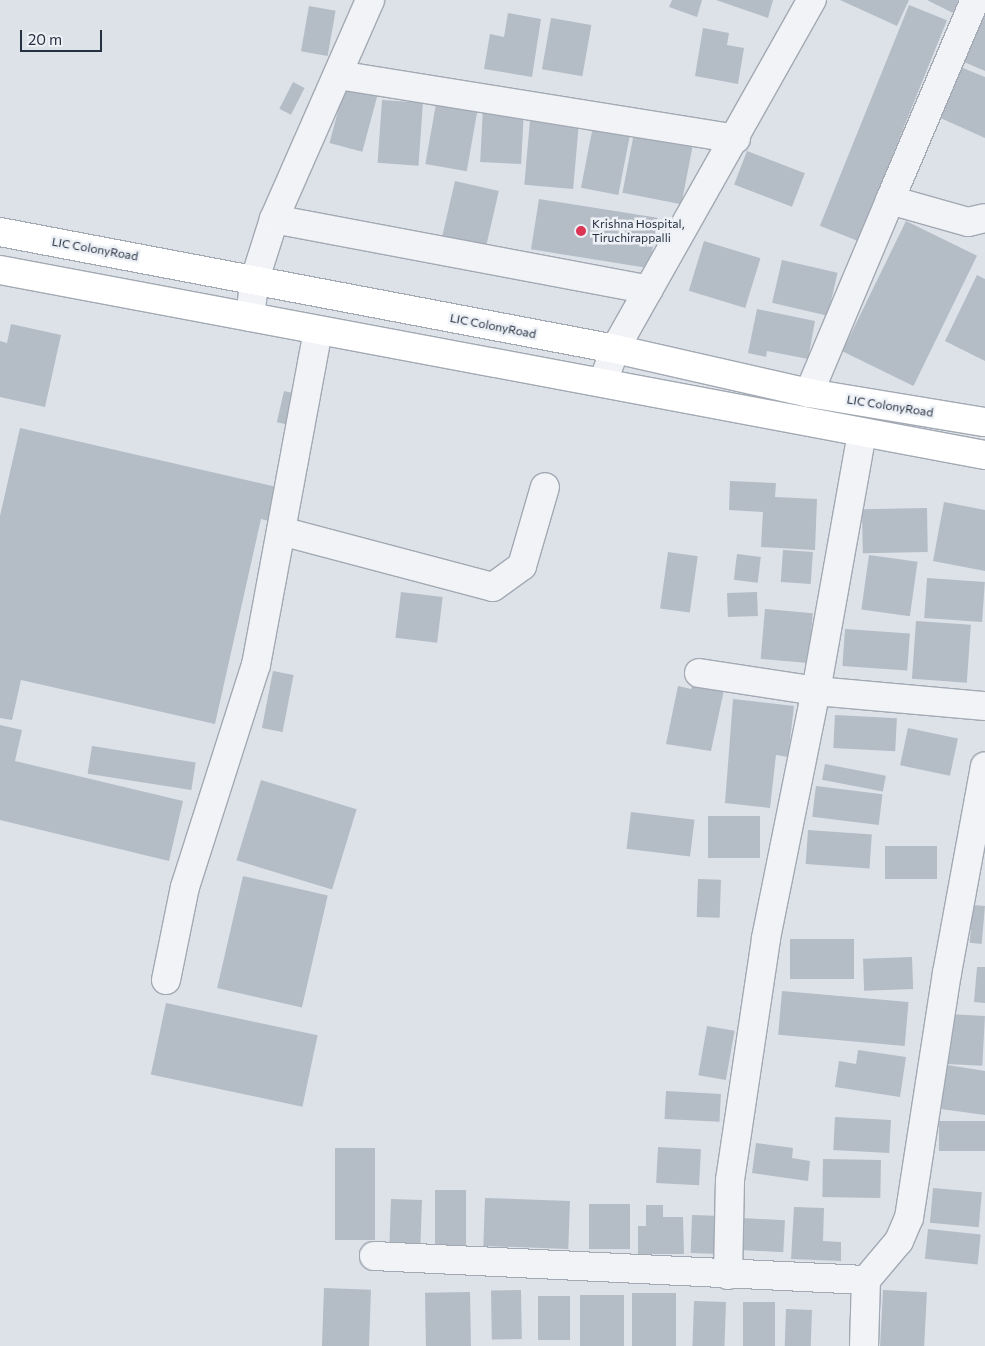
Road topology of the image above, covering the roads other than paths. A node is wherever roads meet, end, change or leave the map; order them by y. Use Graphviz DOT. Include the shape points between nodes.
graph roads {
  1 [pos="370,0"];
  2 [pos="812,0"];
  3 [pos="975,0"];
  4 [pos="338,75"];
  5 [pos="736,139"];
  6 [pos="890,200"];
  7 [pos="985,218"];
  8 [pos="274,220"];
  9 [pos="0,232"];
  10 [pos="0,270"];
  11 [pos="255,279"];
  12 [pos="648,290"];
  13 [pos="250,317"];
  14 [pos="318,332"];
  15 [pos="615,349"];
  16 [pos="604,382"];
  17 [pos="810,393"];
  18 [pos="985,422"];
  19 [pos="862,433"];
  20 [pos="985,455"];
  21 [pos="545,487"];
  22 [pos="281,531"];
  23 [pos="699,673"];
  24 [pos="816,691"];
  25 [pos="985,706"];
  26 [pos="985,766"];
  27 [pos="166,980"];
  28 [pos="374,1256"];
  29 [pos="728,1275"];
  30 [pos="866,1280"];
  31 [pos="864,1346"];
  1 -- 4 [label="street"];
  2 -- 5 [label="street"];
  3 -- 6 [label="street"];
  4 -- 5 [label="street"];
  4 -- 8 [label="street"];
  5 -- 12 [label="street"];
  6 -- 7 [label="street" via="968,222"];
  6 -- 17 [label="street"];
  8 -- 11 [label="street"];
  8 -- 12 [label="street"];
  9 -- 11 [label="main road, LIC ColonyRoad"];
  10 -- 13 [label="main road"];
  11 -- 13 [label="street"];
  11 -- 15 [label="main road, LIC ColonyRoad"];
  12 -- 15 [label="street"];
  13 -- 14 [label="main road"];
  14 -- 16 [label="main road"];
  14 -- 22 [label="street"];
  15 -- 16 [label="street"];
  15 -- 17 [label="main road, LIC ColonyRoad"];
  16 -- 19 [label="main road"];
  17 -- 18 [label="main road, LIC ColonyRoad"];
  19 -- 20 [label="main road"];
  19 -- 24 [label="street"];
  21 -- 22 [label="street" via="522,566 493,587"];
  22 -- 27 [label="street" via="256,666 185,887"];
  23 -- 24 [label="street"];
  24 -- 25 [label="street"];
  24 -- 29 [label="street" via="764,948 730,1180"];
  26 -- 30 [label="street" via="947,973 909,1218 899,1241"];
  28 -- 29 [label="street"];
  29 -- 30 [label="street"];
  30 -- 31 [label="street"];
}
